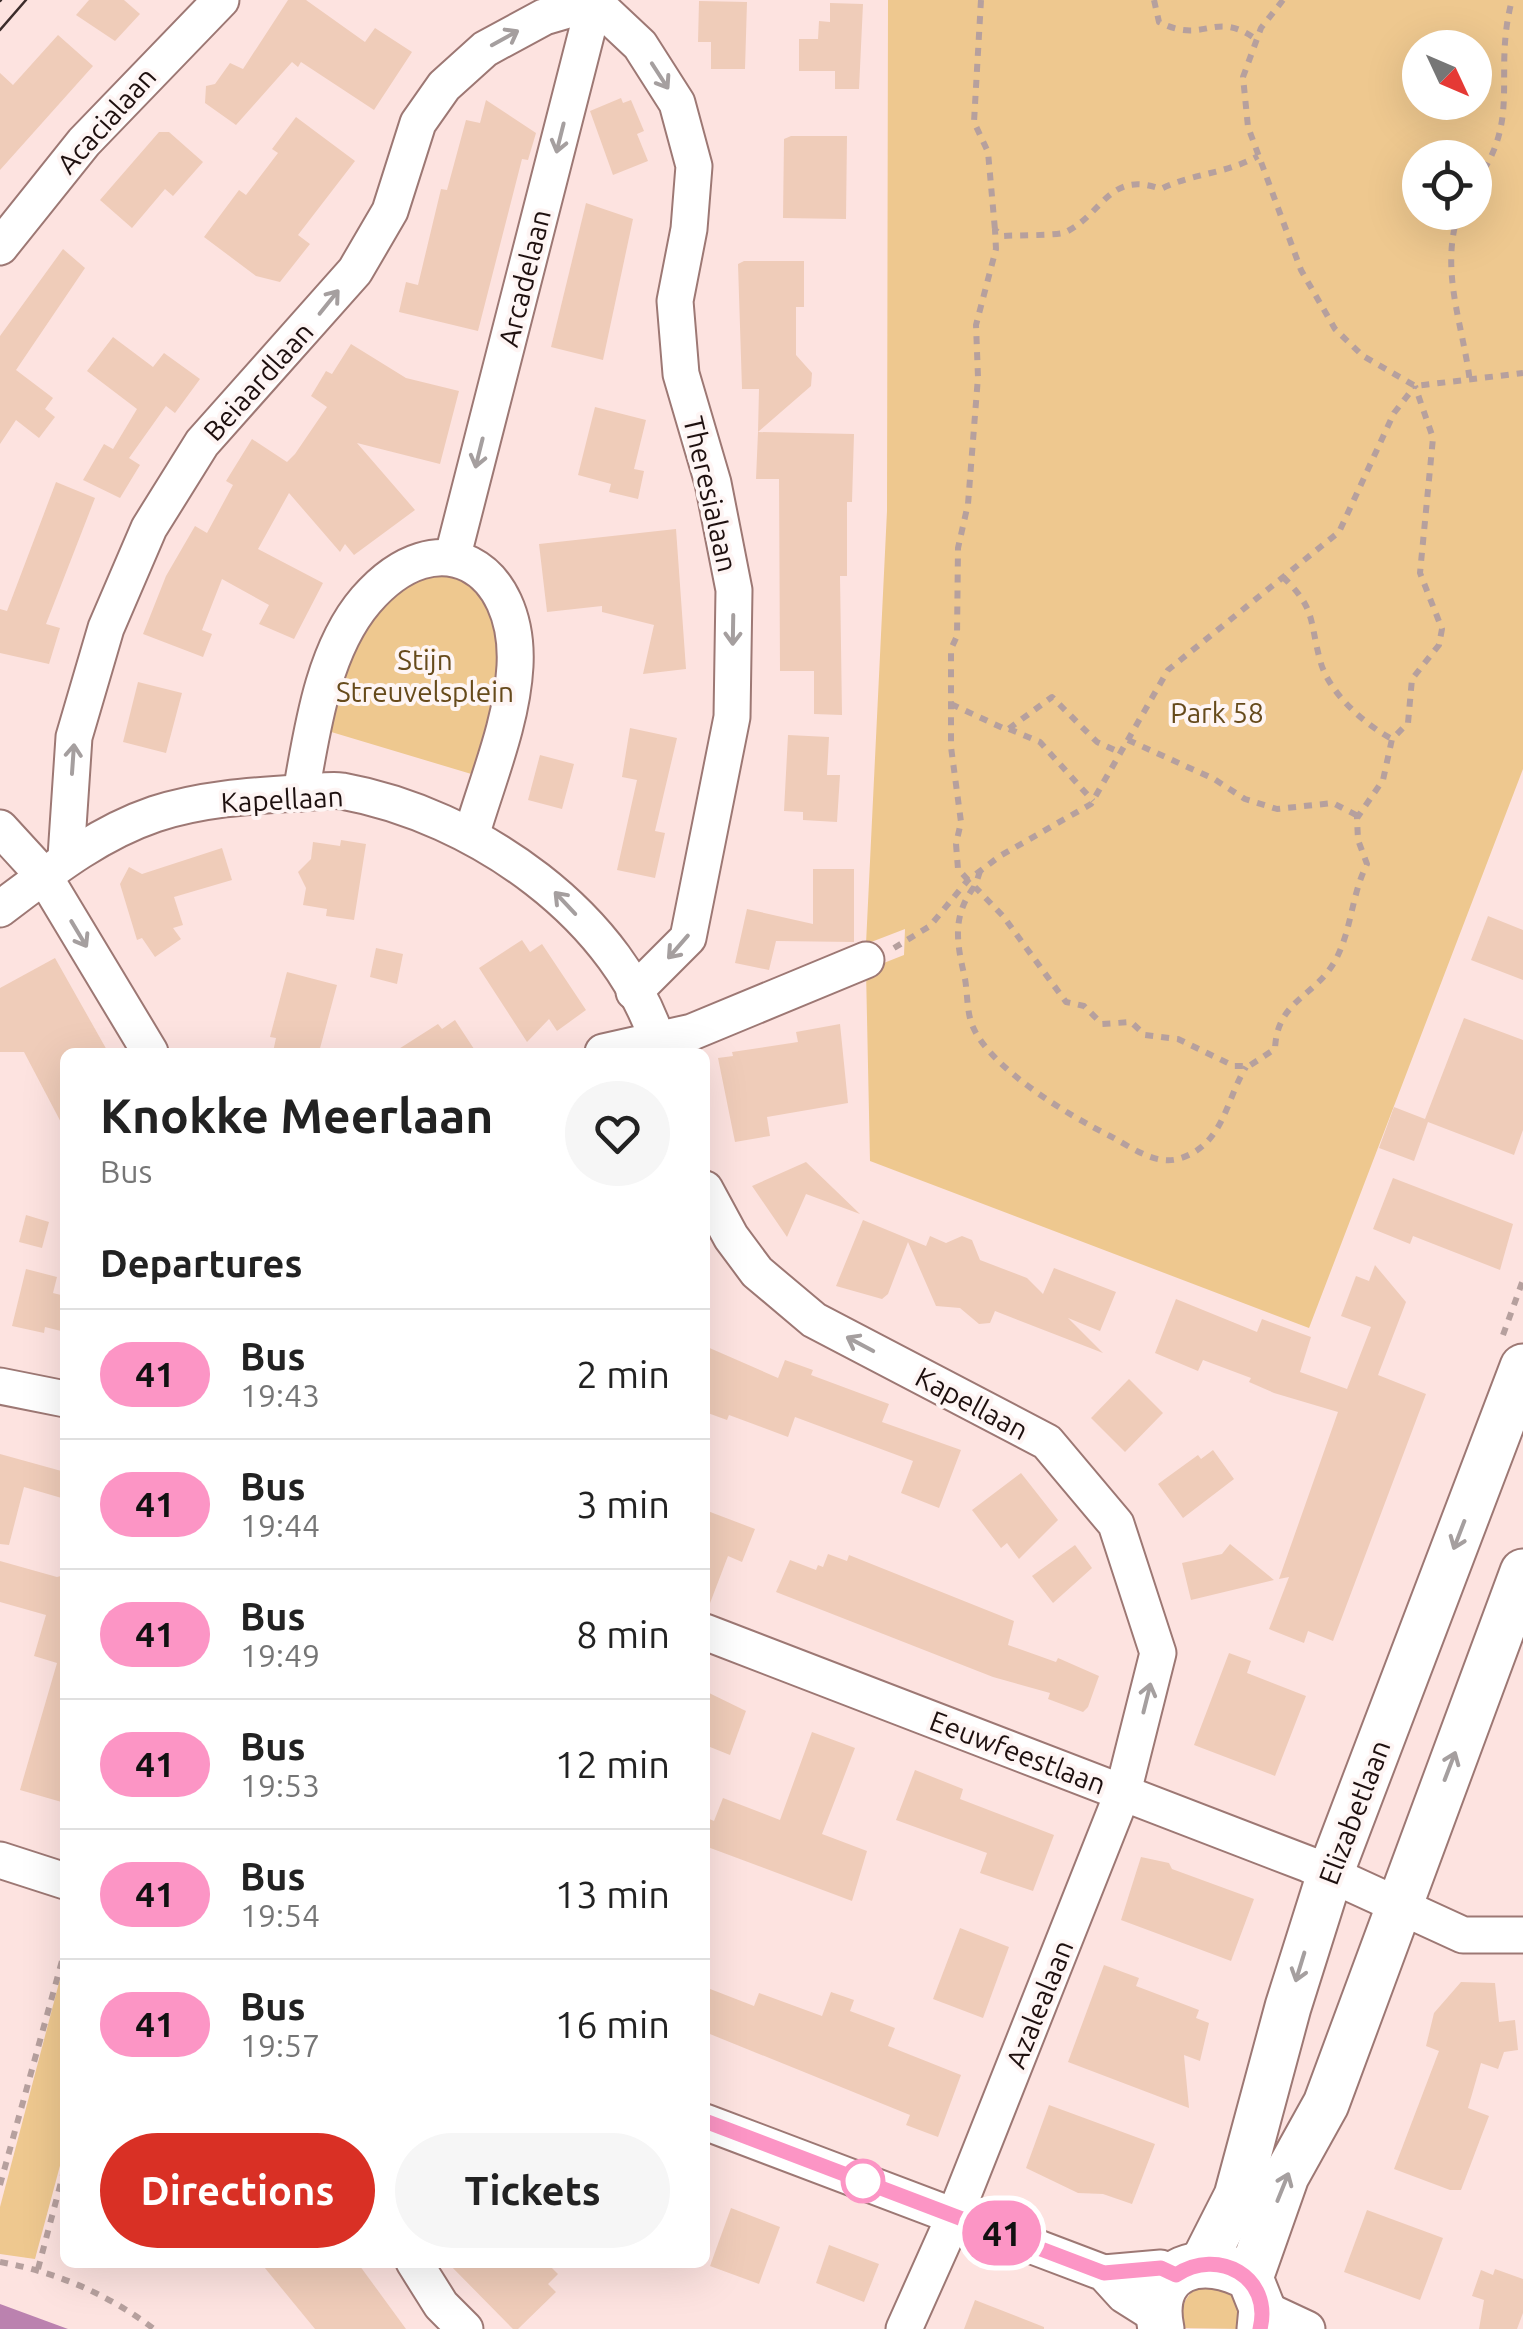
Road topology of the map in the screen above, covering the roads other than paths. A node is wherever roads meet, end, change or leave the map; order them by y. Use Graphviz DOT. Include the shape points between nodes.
graph roads {
  1 [pos="221,0"];
  2 [pos="594,5"];
  3 [pos="0,247"];
  4 [pos="453,555"];
  5 [pos="302,793"];
  6 [pos="0,828"];
  7 [pos="471,836"];
  8 [pos="55,866"];
  9 [pos="0,908"];
  10 [pos="866,960"];
  11 [pos="634,992"];
  12 [pos="659,1047"];
  13 [pos="148,1048"];
  14 [pos="615,1048"];
  15 [pos="710,1199"];
  16 [pos="1523,1367"];
  17 [pos="0,1386"];
  18 [pos="60,1398"];
  19 [pos="1523,1572"];
  20 [pos="710,1634"];
  21 [pos="1123,1792"];
  22 [pos="0,1860"];
  23 [pos="1330,1874"];
  24 [pos="60,1879"];
  25 [pos="1398,1906"];
  26 [pos="1523,1935"];
  27 [pos="710,2124"];
  28 [pos="955,2215"];
  29 [pos="418,2268"];
  30 [pos="1190,2269"];
  31 [pos="1104,2273"];
  32 [pos="1258,2305"];
  33 [pos="1160,2323"];
  34 [pos="465,2329"];
  35 [pos="904,2329"];
  36 [pos="1307,2329"];
  1 -- 3 [label="street, Acacialaan" via="84,142"];
  2 -- 4 [label="street, Arcadelaan, one-way"];
  8 -- 2 [label="street, Beiaardlaan, one-way" via="74,738 106,628 150,528 202,443 354,270 390,210 418,123 444,86 485,49 544,17"];
  2 -- 11 [label="street, Theresialaan, one-way" via="640,45 677,104 694,166 675,301 681,374 734,590 732,717 688,938"];
  4 -- 5 [label="street" via="422,557 366,600 338,646"];
  4 -- 7 [label="street" via="482,572 498,594 515,664 509,708"];
  5 -- 7 [label="street, Kapellaan" via="338,790 412,809"];
  5 -- 8 [label="street, Kapellaan" via="235,796 153,815"];
  6 -- 8 [label="street"];
  11 -- 7 [label="street, Kapellaan, one-way" via="547,884"];
  8 -- 9 [label="street, Kapellaan"];
  8 -- 13 [label="street, one-way"];
  10 -- 12 [label="street"];
  11 -- 12 [label="street, Kapellaan"];
  12 -- 14 [label="street"];
  21 -- 15 [label="street, Kapellaan, one-way" via="1158,1653 1116,1524 1047,1442 814,1320 757,1272"];
  16 -- 23 [label="main road, Elizabetlaan, one-way"];
  17 -- 18 [label="street"];
  25 -- 19 [label="main road, one-way"];
  20 -- 21 [label="street, Eeuwfeestlaan"];
  21 -- 23 [label="street, Eeuwfeestlaan"];
  21 -- 28 [label="street, Azalealaan"];
  22 -- 24 [label="street"];
  23 -- 25 [label="street, Eeuwfeestlaan"];
  23 -- 30 [label="main road, Elizabetlaan, one-way" via="1238,2196"];
  25 -- 26 [label="street, Eeuwfeestlaan" via="1463,1935"];
  32 -- 25 [label="main road, one-way" via="1286,2176 1326,2104"];
  27 -- 28 [label="street"];
  28 -- 31 [label="street"];
  28 -- 35 [label="street, Azalealaan"];
  29 -- 34 [label="street"];
  30 -- 31 [label="street"];
  30 -- 32 [label="main road" via="1234,2268"];
  30 -- 33 [label="main road, Elizabetlaan" via="1166,2287"];
  31 -- 33 [label="street"];
  32 -- 36 [label="street"];
}
